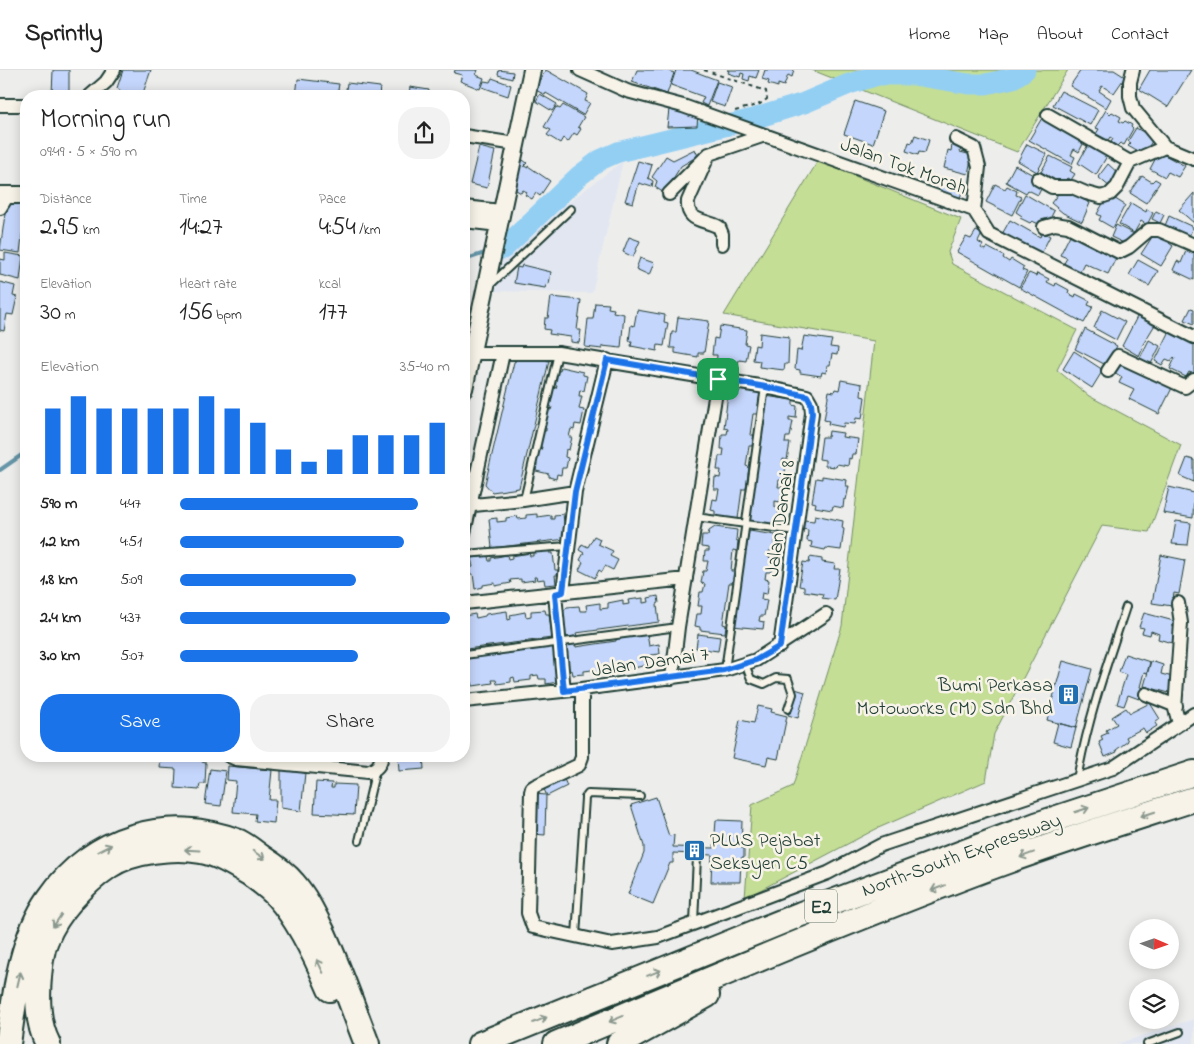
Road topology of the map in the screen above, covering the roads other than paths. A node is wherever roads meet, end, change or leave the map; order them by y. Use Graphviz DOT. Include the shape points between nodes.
graph roads {
  1 [pos="114,70"];
  2 [pos="532,70"];
  3 [pos="580,70"];
  4 [pos="1132,70"];
  5 [pos="97,90"];
  6 [pos="20,105"];
  7 [pos="0,106"];
  8 [pos="1048,115"];
  9 [pos="765,135"];
  10 [pos="470,137"];
  11 [pos="956,138"];
  12 [pos="516,144"];
  13 [pos="1165,147"];
  14 [pos="709,154"];
  15 [pos="1194,159"];
  16 [pos="1130,162"];
  17 [pos="1038,179"];
  18 [pos="669,194"];
  19 [pos="20,196"];
  20 [pos="3,199"];
  21 [pos="571,208"];
  22 [pos="470,209"];
  23 [pos="974,210"];
  24 [pos="500,217"];
  25 [pos="470,219"];
  26 [pos="1044,227"];
  27 [pos="722,244"];
  28 [pos="1194,245"];
  29 [pos="485,290"];
  30 [pos="470,332"];
  31 [pos="1194,337"];
  32 [pos="472,353"];
  33 [pos="504,353"];
  34 [pos="558,353"];
  35 [pos="607,360"];
  36 [pos="470,362"];
  37 [pos="1108,371"];
  38 [pos="718,379"];
  39 [pos="1194,380"];
  40 [pos="766,387"];
  41 [pos="470,491"];
  42 [pos="575,492"];
  43 [pos="524,500"];
  44 [pos="470,507"];
  45 [pos="696,517"];
  46 [pos="746,524"];
  47 [pos="796,531"];
  48 [pos="568,546"];
  49 [pos="470,554"];
  50 [pos="686,579"];
  51 [pos="559,593"];
  52 [pos="470,602"];
  53 [pos="1178,603"];
  54 [pos="1126,607"];
  55 [pos="826,614"];
  56 [pos="678,627"];
  57 [pos="560,643"];
  58 [pos="780,646"];
  59 [pos="470,654"];
  60 [pos="744,664"];
  61 [pos="724,670"];
  62 [pos="672,678"];
  63 [pos="582,689"];
  64 [pos="564,691"];
  65 [pos="1146,694"];
  66 [pos="470,700"];
  67 [pos="1176,706"];
  68 [pos="788,709"];
  69 [pos="1194,714"];
  70 [pos="1179,724"];
  71 [pos="266,762"];
  72 [pos="380,762"];
  73 [pos="376,769"];
  74 [pos="1194,773"];
  75 [pos="1077,780"];
  76 [pos="640,796"];
  77 [pos="1194,799"];
  78 [pos="359,841"];
  79 [pos="697,857"];
  80 [pos="694,922"];
  81 [pos="576,936"];
  82 [pos="806,939"];
  83 [pos="1180,1032"];
  84 [pos="359,1042"];
  85 [pos="8,1044"];
  86 [pos="48,1044"];
  87 [pos="480,1044"];
  88 [pos="556,1044"];
  89 [pos="618,1044"];
  90 [pos="1147,1044"];
  1 -- 5 [label="street"];
  2 -- 12 [label="street"];
  3 -- 9 [label="street, Jalan Tok Morah" via="627,91 683,106"];
  4 -- 13 [label="street" via="1130,96 1134,108"];
  6 -- 7 [label="street"];
  8 -- 16 [label="street"];
  9 -- 14 [label="street"];
  9 -- 23 [label="street, Jalan Tok Morah"];
  10 -- 12 [label="street"];
  11 -- 23 [label="street" via="974,148 979,167"];
  12 -- 24 [label="street"];
  13 -- 15 [label="street"];
  13 -- 16 [label="street"];
  14 -- 18 [label="street"];
  14 -- 27 [label="street" via="687,208 690,215 719,227"];
  16 -- 17 [label="street" via="1117,187 1110,194 1101,196 1072,187 1052,187"];
  19 -- 20 [label="street"];
  21 -- 29 [label="lane"];
  22 -- 24 [label="street"];
  23 -- 31 [label="street, Jalan Tok Morah" via="989,234"];
  24 -- 25 [label="street"];
  24 -- 29 [label="street"];
  26 -- 28 [label="street" via="1055,224 1068,226 1119,252 1149,230 1159,230"];
  29 -- 30 [label="street"];
  30 -- 32 [label="street"];
  32 -- 33 [label="street"];
  32 -- 36 [label="street"];
  33 -- 34 [label="street"];
  33 -- 41 [label="street"];
  34 -- 35 [label="street"];
  34 -- 43 [label="lane"];
  35 -- 38 [label="street"];
  35 -- 42 [label="street"];
  37 -- 39 [label="street" via="1118,356 1185,387"];
  38 -- 40 [label="street"];
  38 -- 45 [label="street"];
  40 -- 46 [label="lane"];
  40 -- 47 [label="street, Jalan Damai 8" via="807,396 811,403"];
  42 -- 43 [label="street"];
  42 -- 48 [label="street"];
  43 -- 44 [label="street"];
  45 -- 46 [label="lane"];
  45 -- 50 [label="street"];
  46 -- 47 [label="lane"];
  46 -- 61 [label="lane"];
  47 -- 58 [label="street, Jalan Damai 8"];
  48 -- 49 [label="lane"];
  48 -- 51 [label="street"];
  50 -- 51 [label="street"];
  50 -- 56 [label="street"];
  51 -- 52 [label="street"];
  51 -- 57 [label="street"];
  53 -- 67 [label="street" via="1181,623"];
  54 -- 75 [label="lane" via="1082,752"];
  55 -- 58 [label="street, Jalan Damai 7"];
  56 -- 57 [label="lane"];
  56 -- 62 [label="street"];
  57 -- 59 [label="lane"];
  57 -- 64 [label="street"];
  58 -- 60 [label="street, Jalan Damai 7"];
  60 -- 61 [label="street, Jalan Damai 7"];
  60 -- 68 [label="lane" via="751,679 764,684 776,678 788,679 793,694"];
  61 -- 62 [label="street, Jalan Damai 7"];
  62 -- 63 [label="street, Jalan Damai 7"];
  63 -- 64 [label="street, Jalan Damai 7"];
  63 -- 81 [label="street" via="582,757 579,765 532,788 530,820 528,913 533,927"];
  64 -- 66 [label="street, Jalan Damai 7"];
  65 -- 67 [label="street"];
  67 -- 70 [label="street"];
  69 -- 70 [label="street"];
  70 -- 75 [label="street" via="1113,768"];
  71 -- 73 [label="street" via="368,772"];
  72 -- 73 [label="street"];
  73 -- 78 [label="lane"];
  87 -- 74 [label="highway, North–South Expressway / E2, one-way" via="801,914 1036,825"];
  75 -- 80 [label="street" via="881,845 828,873"];
  76 -- 81 [label="lane" via="588,794 584,798"];
  77 -- 82 [label="highway, North–South Expressway / E2, one-way" via="983,870"];
  79 -- 80 [label="lane"];
  80 -- 81 [label="street" via="658,937 612,944"];
  82 -- 88 [label="highway, North–South Expressway / E2, one-way"];
  82 -- 89 [label="highway"];
  83 -- 90 [label="lane"];
  85 -- 84 [label="highway, one-way" via="29,936 49,899 73,871 102,849 132,836 167,830 204,831 240,843 293,882 311,907 334,958"];
  84 -- 86 [label="highway, one-way" via="319,963 278,897 232,862 201,851 168,849 135,855 110,866 87,885 55,924 45,942 38,988 42,1028"];
}
